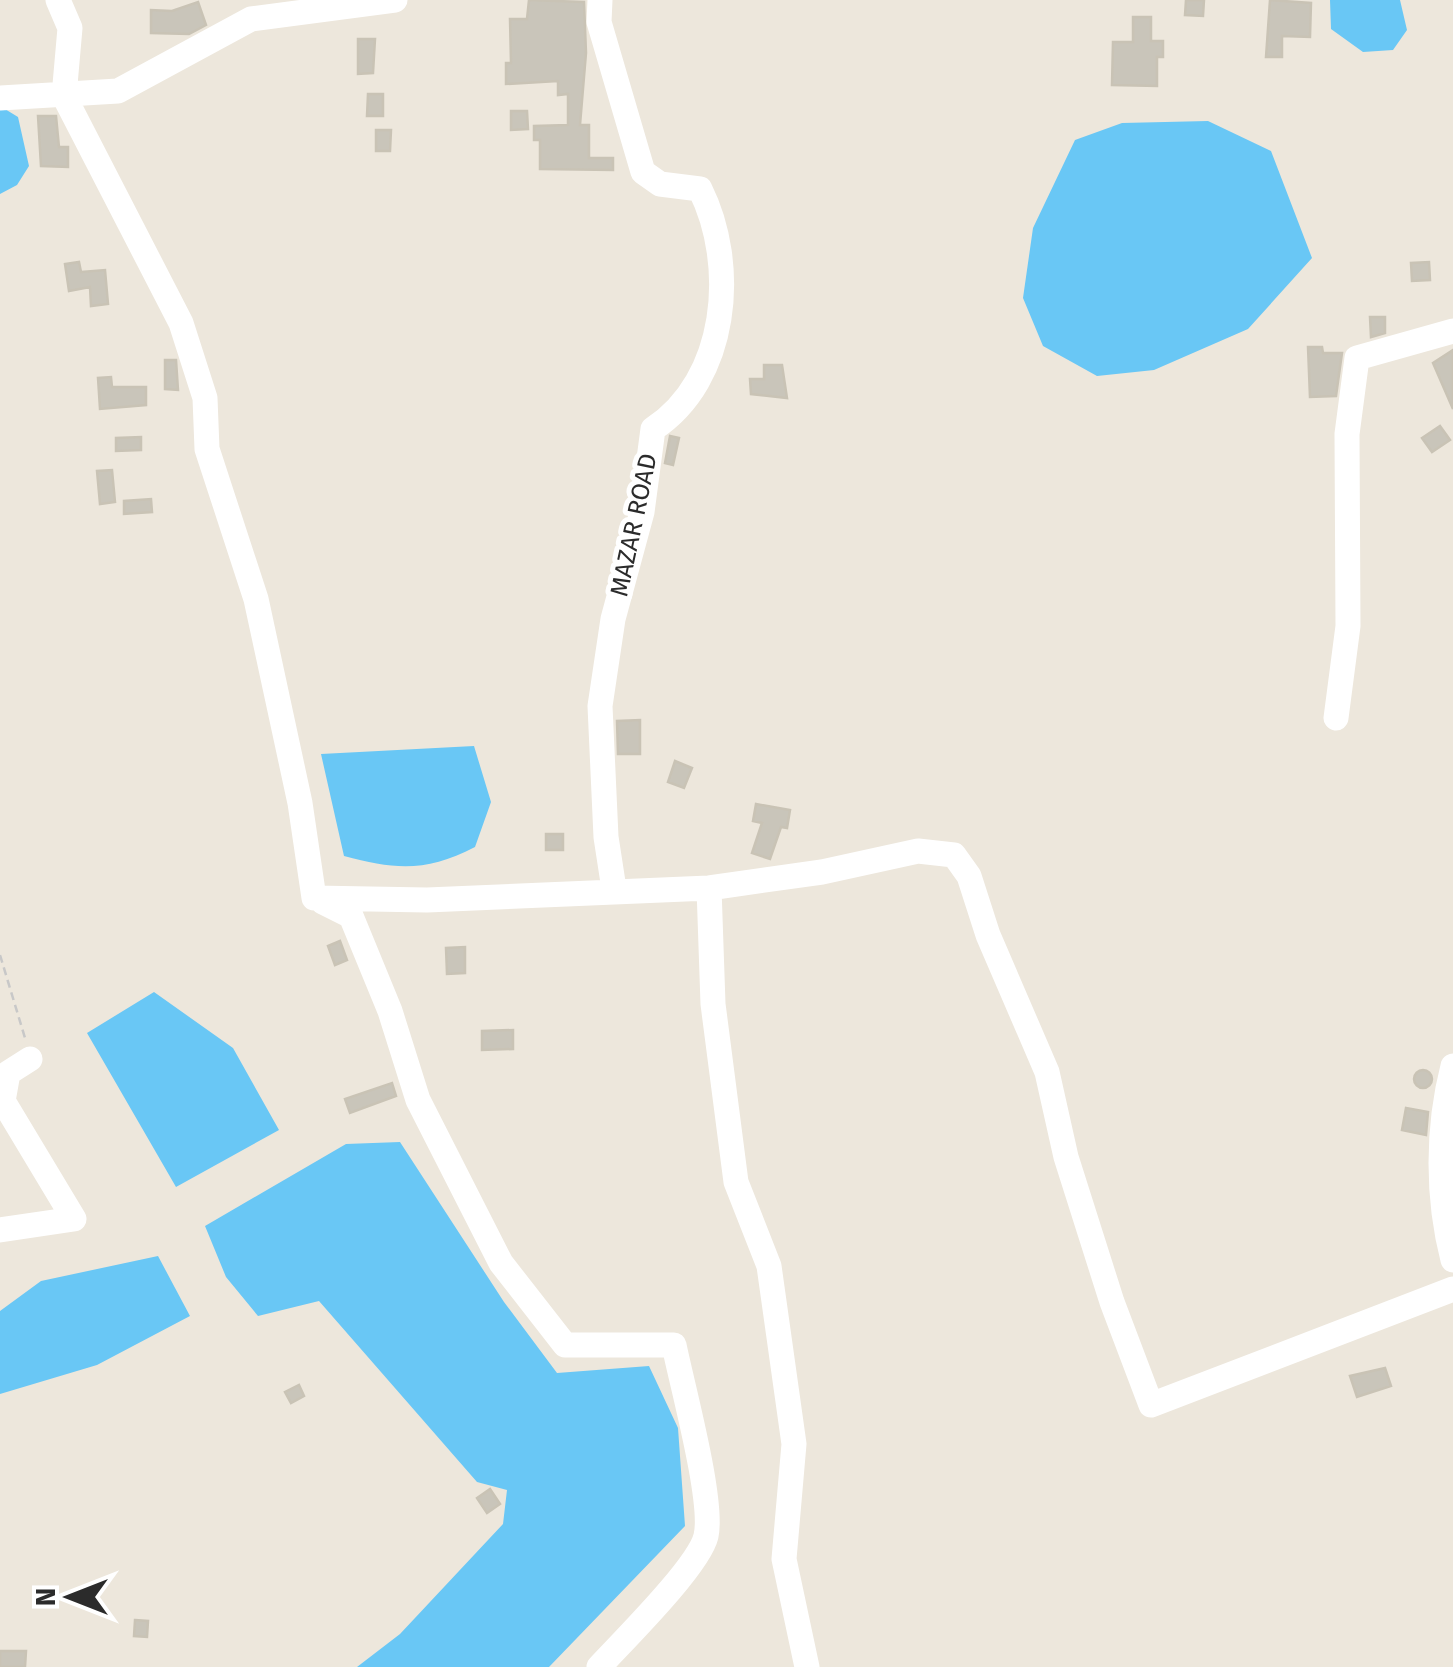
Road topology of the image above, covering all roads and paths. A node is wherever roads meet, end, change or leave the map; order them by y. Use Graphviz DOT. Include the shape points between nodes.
graph roads {
  1 [pos="58,0"];
  2 [pos="395,0"];
  3 [pos="600,0"];
  4 [pos="64,96"];
  5 [pos="0,98"];
  6 [pos="1453,331"];
  7 [pos="1336,718"];
  8 [pos="709,888"];
  9 [pos="614,889"];
  10 [pos="314,898"];
  11 [pos="0,955"];
  12 [pos="30,1059"];
  13 [pos="1453,1066"];
  14 [pos="0,1230"];
  15 [pos="1453,1260"];
  16 [pos="1453,1288"];
  17 [pos="599,1667"];
  18 [pos="807,1667"];
  1 -- 4 [label="street" via="70,28"];
  2 -- 4 [label="street" via="252,18 118,91"];
  3 -- 9 [label="street, MAZAR ROAD" via="599,22 643,172 660,184 700,190 713,215 724,280 714,344 679,412 653,429 642,512 613,620 600,706"];
  4 -- 5 [label="street"];
  4 -- 10 [label="street" via="181,323 206,398 207,448 256,599"];
  6 -- 7 [label="street" via="1357,358 1346,434 1348,626"];
  8 -- 9 [label="street"];
  8 -- 16 [label="street" via="918,851 954,855 970,876 988,936 1047,1072 1066,1157 1152,1405"];
  8 -- 18 [label="street" via="713,1004 736,1182 769,1266 794,1444 784,1559"];
  9 -- 10 [label="street" via="427,900"];
  10 -- 17 [label="street" via="351,916 418,1100 501,1264 539,1315 565,1345 674,1345 702,1481 706,1536 673,1585"];
  11 -- 12 [label="path"];
  12 -- 14 [label="street" via="8,1073 3,1101 74,1219"];
  13 -- 15 [label="street" via="1441,1160"];
}
